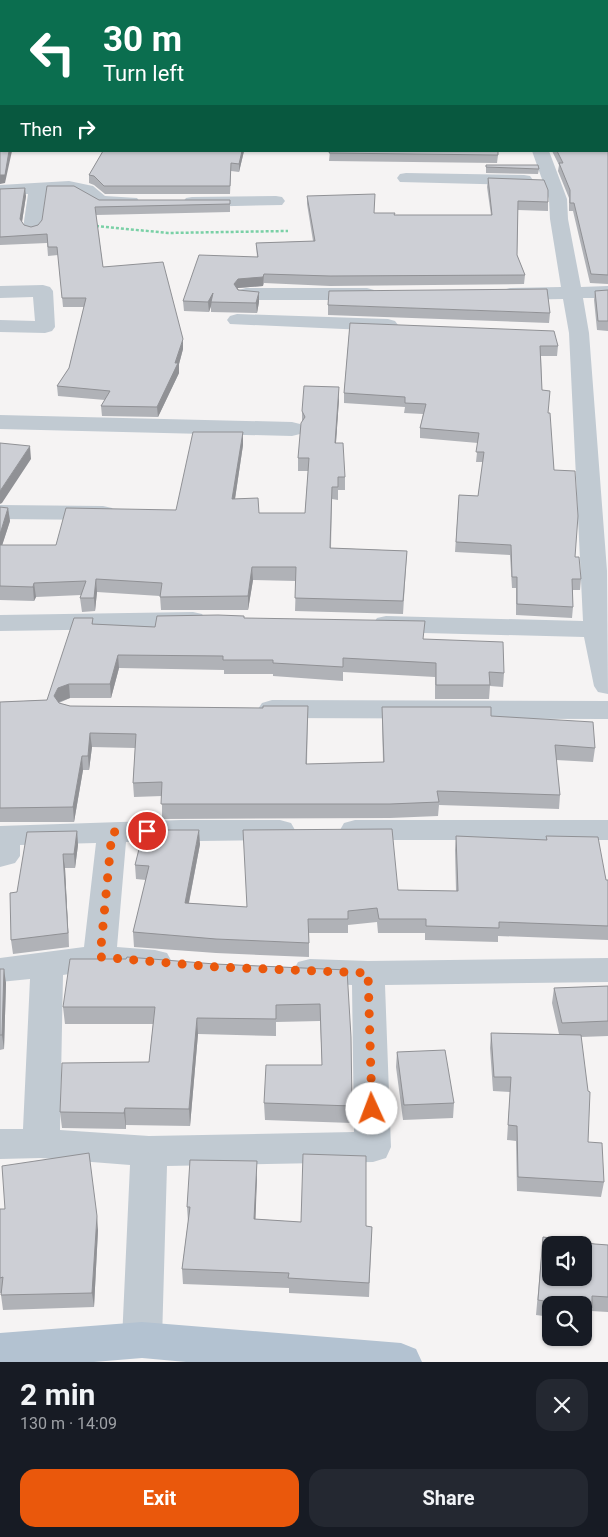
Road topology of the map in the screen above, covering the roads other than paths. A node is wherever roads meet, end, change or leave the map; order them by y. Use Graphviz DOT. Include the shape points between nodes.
graph roads {
  1 [pos="540,152"];
  2 [pos="406,178"];
  3 [pos="553,182"];
  4 [pos="38,189"];
  5 [pos="0,190"];
  6 [pos="276,201"];
  7 [pos="176,202"];
  8 [pos="149,203"];
  9 [pos="32,228"];
  10 [pos="0,292"];
  11 [pos="608,292"];
  12 [pos="246,294"];
  13 [pos="384,294"];
  14 [pos="493,294"];
  15 [pos="572,294"];
  16 [pos="237,320"];
  17 [pos="0,326"];
  18 [pos="403,326"];
  19 [pos="0,422"];
  20 [pos="292,429"];
  21 [pos="0,512"];
  22 [pos="126,513"];
  23 [pos="601,571"];
  24 [pos="218,619"];
  25 [pos="0,623"];
  26 [pos="367,623"];
  27 [pos="602,630"];
  28 [pos="608,686"];
  29 [pos="250,709"];
  30 [pos="608,710"];
  31 [pos="608,830"];
  32 [pos="112,832"];
  33 [pos="0,856"];
  34 [pos="100,957"];
  35 [pos="187,964"];
  36 [pos="47,965"];
  37 [pos="0,970"];
  38 [pos="283,970"];
  39 [pos="608,970"];
  40 [pos="368,973"];
  41 [pos="41,1143"];
  42 [pos="0,1144"];
  43 [pos="150,1151"];
  44 [pos="142,1340"];
  45 [pos="0,1351"];
  46 [pos="401,1362"];
  1 -- 3 [label="street"];
  2 -- 3 [label="street"];
  3 -- 15 [label="street"];
  4 -- 5 [label="street"];
  4 -- 8 [label="street" via="69,186 87,190 100,202"];
  4 -- 9 [label="street"];
  6 -- 7 [label="street"];
  10 -- 17 [label="street" via="43,291 45,327"];
  11 -- 15 [label="street"];
  12 -- 13 [label="street"];
  14 -- 15 [label="street"];
  15 -- 23 [label="street" via="569,332"];
  16 -- 18 [label="street"];
  19 -- 20 [label="street"];
  21 -- 22 [label="street"];
  23 -- 27 [label="street"];
  24 -- 25 [label="street"];
  26 -- 27 [label="street"];
  27 -- 28 [label="street"];
  29 -- 30 [label="street"];
  31 -- 32 [label="street"];
  32 -- 33 [label="street" via="6,835 4,856"];
  32 -- 34 [label="street"];
  34 -- 35 [label="street"];
  34 -- 36 [label="street"];
  36 -- 37 [label="street"];
  36 -- 41 [label="street"];
  38 -- 40 [label="street"];
  39 -- 40 [label="street"];
  40 -- 43 [label="street" via="373,1147"];
  41 -- 42 [label="street"];
  41 -- 43 [label="street"];
  43 -- 44 [label="street"];
  44 -- 45 [label="main road"];
  44 -- 46 [label="main road"];
}
